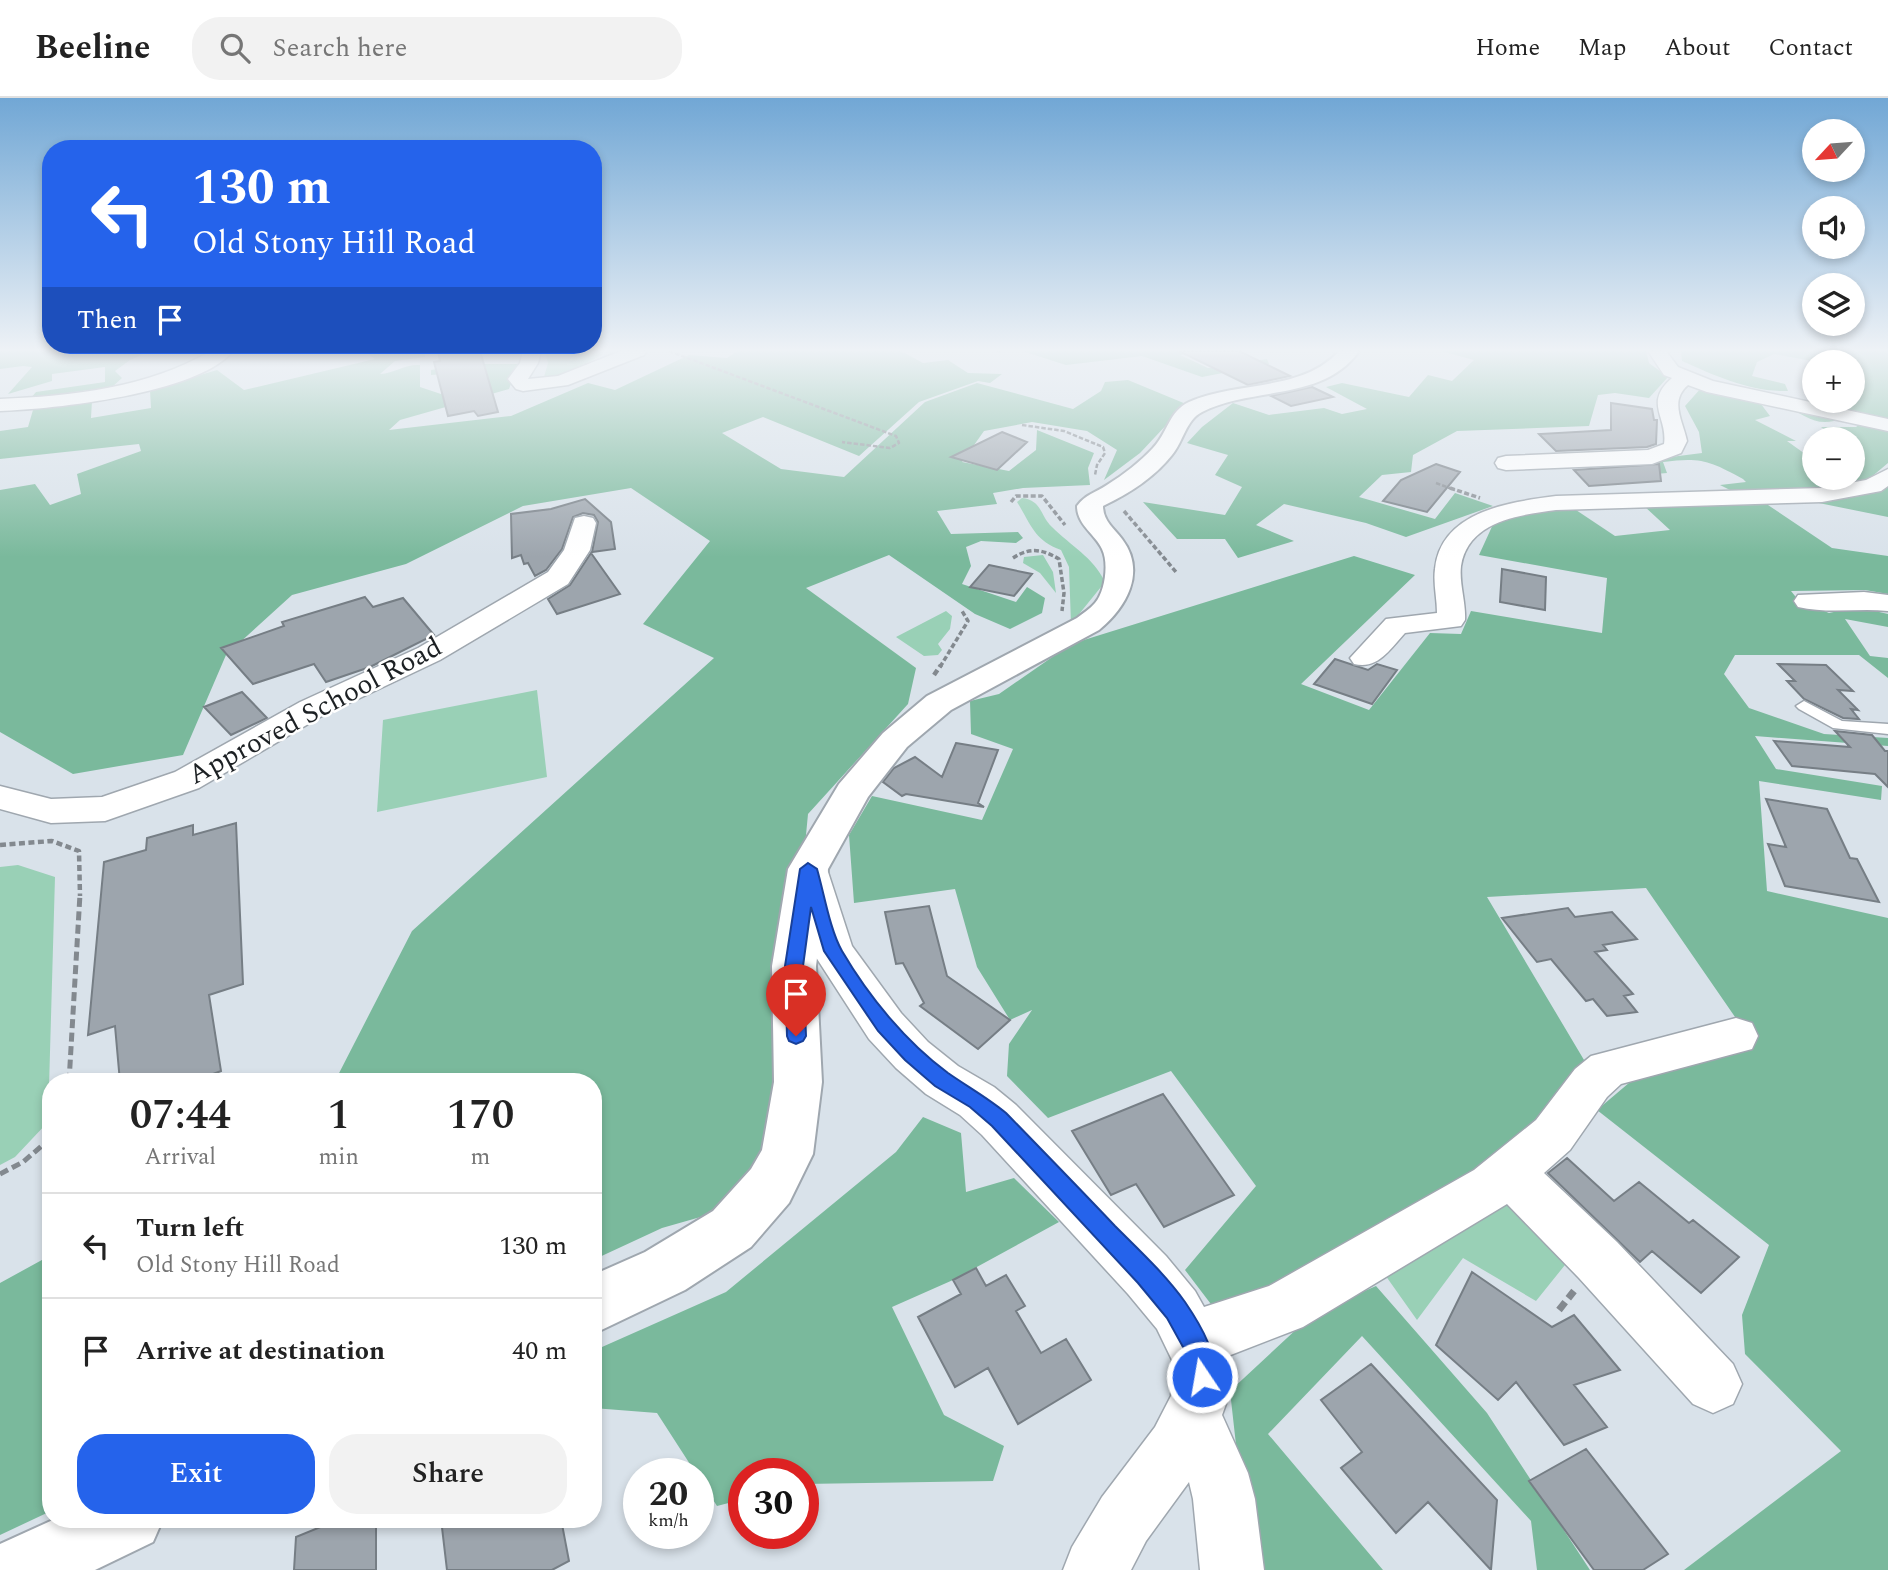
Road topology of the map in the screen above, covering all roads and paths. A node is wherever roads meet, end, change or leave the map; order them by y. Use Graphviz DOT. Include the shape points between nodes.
graph roads {
  1 [pos="852,420"];
  2 [pos="1183,420"];
  3 [pos="1669,420"];
  4 [pos="1862,420"];
  5 [pos="1022,425"];
  6 [pos="1888,425"];
  7 [pos="842,442"];
  8 [pos="1506,463"];
  9 [pos="1888,476"];
  10 [pos="1112,493"];
  11 [pos="584,523"];
  12 [pos="1013,558"];
  13 [pos="1176,572"];
  14 [pos="1808,601"];
  15 [pos="1888,603"];
  16 [pos="962,611"];
  17 [pos="1058,639"];
  18 [pos="1364,658"];
  19 [pos="1804,706"];
  20 [pos="927,712"];
  21 [pos="1888,729"];
  22 [pos="0,797"];
  23 [pos="0,845"];
  24 [pos="808,869"];
  25 [pos="1735,1036"];
  26 [pos="70,1073"];
  27 [pos="42,1146"];
  28 [pos="1508,1171"];
  29 [pos="0,1174"];
  30 [pos="602,1301"];
  31 [pos="1193,1338"];
  32 [pos="1713,1384"];
  33 [pos="1192,1416"];
  34 [pos="111,1528"];
  35 [pos="20,1570"];
  36 [pos="1095,1570"];
  37 [pos="1232,1570"];
  1 -- 7 [label="path" via="895,436 899,443 890,448"];
  2 -- 10 [label="street" via="1164,450"];
  3 -- 8 [label="street" via="1676,441 1663,454"];
  4 -- 6 [label="street"];
  5 -- 10 [label="path" via="1051,428 1103,447 1105,453 1094,473"];
  9 -- 18 [label="street" via="1873,486 1822,495 1566,502 1504,513 1471,525 1451,546 1451,620 1396,625"];
  10 -- 13 [label="path"];
  10 -- 17 [label="street" via="1094,501 1090,514 1118,554 1117,588 1108,607 1088,624"];
  11 -- 22 [label="street, Approved School Road" via="577,550 558,578 429,654 310,709 187,780 105,808 51,811"];
  12 -- 17 [label="path" via="1025,550 1044,549 1059,559 1064,593"];
  14 -- 15 [label="street"];
  16 -- 20 [label="path" via="968,621 928,685"];
  17 -- 20 [label="street"];
  19 -- 21 [label="lane" via="1838,725"];
  20 -- 24 [label="street" via="881,755 852,792"];
  23 -- 26 [label="path" via="52,841 79,851"];
  24 -- 30 [label="street" via="794,966 798,1082 787,1154 770,1186 732,1229 665,1271"];
  24 -- 31 [label="street" via="833,951 885,1026 942,1080 999,1119 1147,1275"];
  25 -- 28 [label="street" via="1607,1069 1591,1083 1553,1135"];
  27 -- 29 [label="path"];
  28 -- 31 [label="street" via="1425,1229 1284,1308"];
  28 -- 32 [label="street" via="1598,1259"];
  31 -- 33 [label="street" via="1202,1377"];
  33 -- 36 [label="street"];
  33 -- 37 [label="street" via="1224,1499"];
  34 -- 35 [label="street"];
}
